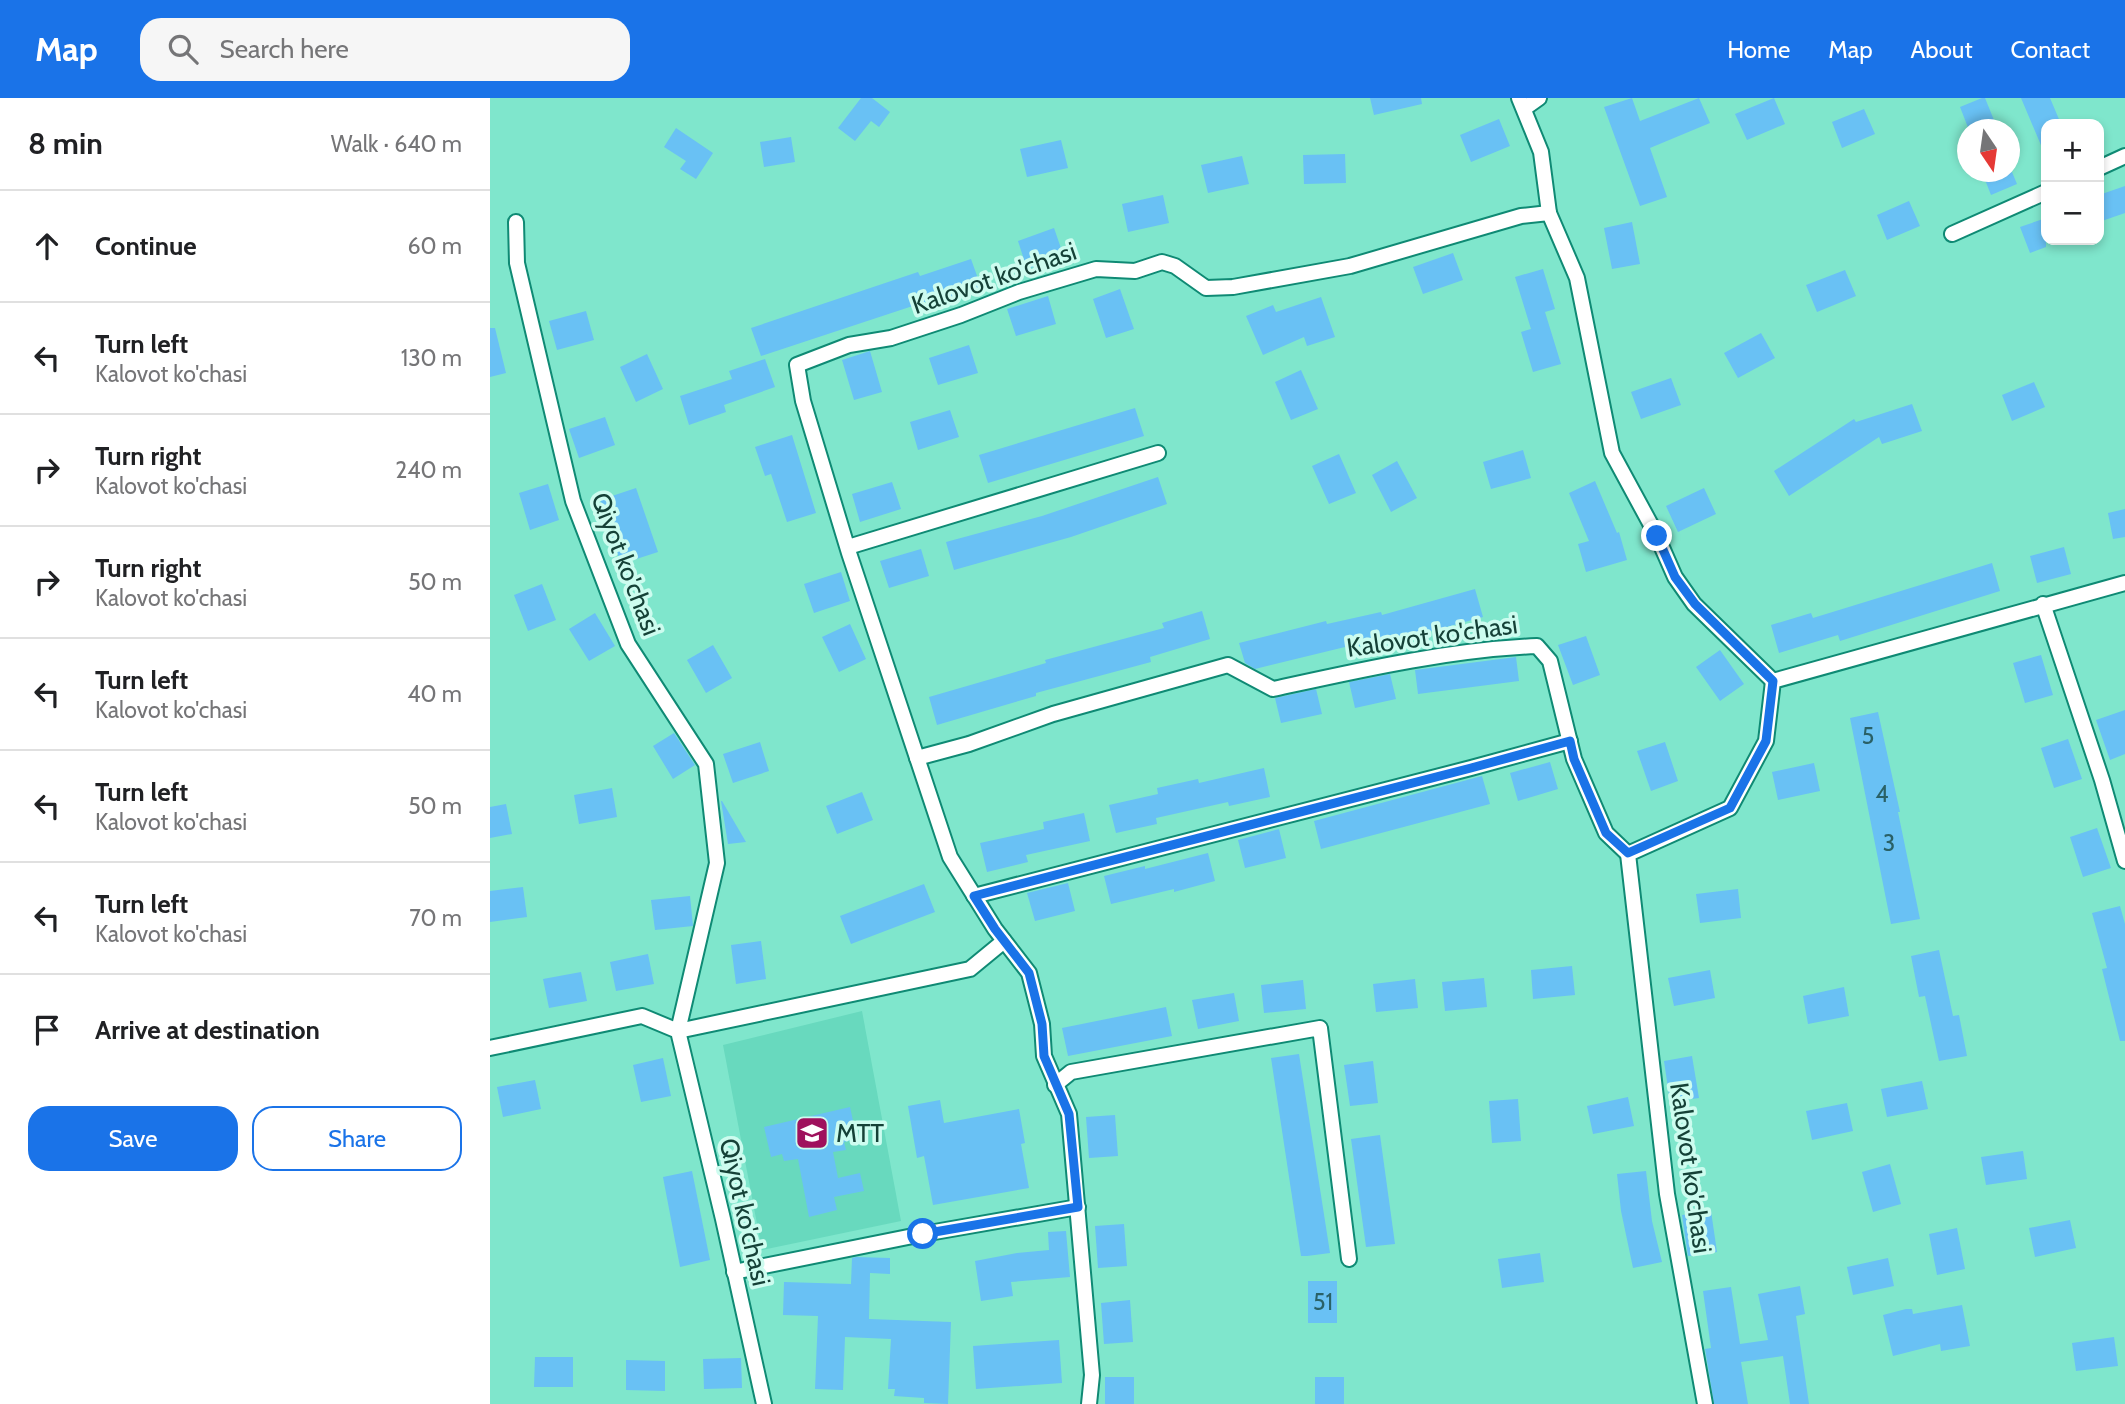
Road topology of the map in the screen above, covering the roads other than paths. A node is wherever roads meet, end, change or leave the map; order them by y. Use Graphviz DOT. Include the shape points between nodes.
graph roads {
  1 [pos="1539,98"];
  2 [pos="1522,103"];
  3 [pos="2125,156"];
  4 [pos="2104,166"];
  5 [pos="2041,194"];
  6 [pos="1549,214"];
  7 [pos="516,222"];
  8 [pos="1951,234"];
  9 [pos="1158,453"];
  10 [pos="848,547"];
  11 [pos="2125,583"];
  12 [pos="2043,604"];
  13 [pos="1773,681"];
  14 [pos="1570,741"];
  15 [pos="917,758"];
  16 [pos="1628,853"];
  17 [pos="2125,861"];
  18 [pos="974,896"];
  19 [pos="1004,941"];
  20 [pos="678,1031"];
  21 [pos="490,1048"];
  22 [pos="1055,1085"];
  23 [pos="1078,1207"];
  24 [pos="1349,1259"];
  25 [pos="734,1272"];
  26 [pos="764,1404"];
  27 [pos="1089,1404"];
  28 [pos="1705,1404"];
  1 -- 2 [label="street"];
  2 -- 6 [label="street" via="1541,152"];
  3 -- 4 [label="street"];
  5 -- 8 [label="street"];
  6 -- 10 [label="street, Kalovot ko'chasi" via="1521,216 1350,266 1233,287 1206,288 1162,262 1135,271 1096,269 797,365 803,401"];
  6 -- 13 [label="street" via="1577,278 1612,453 1675,577 1695,604"];
  7 -- 20 [label="street, Qiyot ko'chasi" via="517,263 573,500 628,644 706,764 717,863"];
  9 -- 10 [label="street"];
  10 -- 15 [label="street, Kalovot ko'chasi"];
  11 -- 12 [label="street"];
  12 -- 13 [label="street"];
  12 -- 17 [label="street"];
  13 -- 16 [label="street" via="1766,741 1730,808"];
  14 -- 15 [label="street, Kalovot ko'chasi" via="1549,662 1537,646 1407,659 1273,689 1228,665"];
  14 -- 16 [label="street, Kalovot ko'chasi" via="1606,833"];
  14 -- 18 [label="street"];
  15 -- 18 [label="street, Kalovot ko'chasi" via="950,857"];
  16 -- 28 [label="street, Kalovot ko'chasi" via="1667,1194"];
  18 -- 19 [label="street, Kalovot ko'chasi"];
  19 -- 20 [label="street" via="970,969"];
  19 -- 22 [label="street, Kalovot ko'chasi" via="1029,973 1042,1024 1044,1056"];
  20 -- 21 [label="street" via="642,1016"];
  20 -- 25 [label="street, Qiyot ko'chasi"];
  22 -- 23 [label="street, Kalovot ko'chasi" via="1069,1114"];
  22 -- 24 [label="street" via="1071,1072 1320,1028"];
  23 -- 25 [label="street"];
  23 -- 27 [label="street, Kalovot ko'chasi" via="1092,1375"];
  25 -- 26 [label="street, Qiyot ko'chasi"];
}
